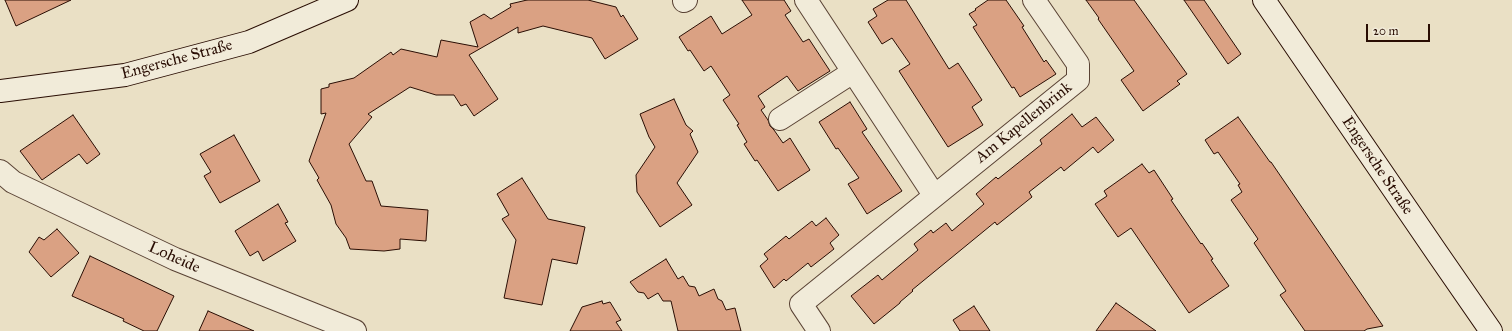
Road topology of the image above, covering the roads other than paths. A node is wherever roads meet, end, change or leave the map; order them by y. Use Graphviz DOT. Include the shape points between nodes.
graph roads {
  1 [pos="347,0"];
  2 [pos="806,0"];
  3 [pos="1034,0"];
  4 [pos="1264,0"];
  5 [pos="853,72"];
  6 [pos="0,91"];
  7 [pos="780,119"];
  8 [pos="0,171"];
  9 [pos="934,195"];
  10 [pos="355,331"];
  11 [pos="819,331"];
  12 [pos="1491,331"];
  1 -- 6 [label="street, Engersche Straße" via="249,42 125,75"];
  2 -- 5 [label="street"];
  3 -- 9 [label="street, Am Kapellenbrink" via="1078,64 1078,80"];
  4 -- 12 [label="street, Engersche Straße"];
  5 -- 7 [label="street"];
  5 -- 9 [label="street"];
  8 -- 10 [label="street, Loheide" via="13,182 175,259"];
  9 -- 11 [label="street, Am Kapellenbrink" via="801,304"];
}
